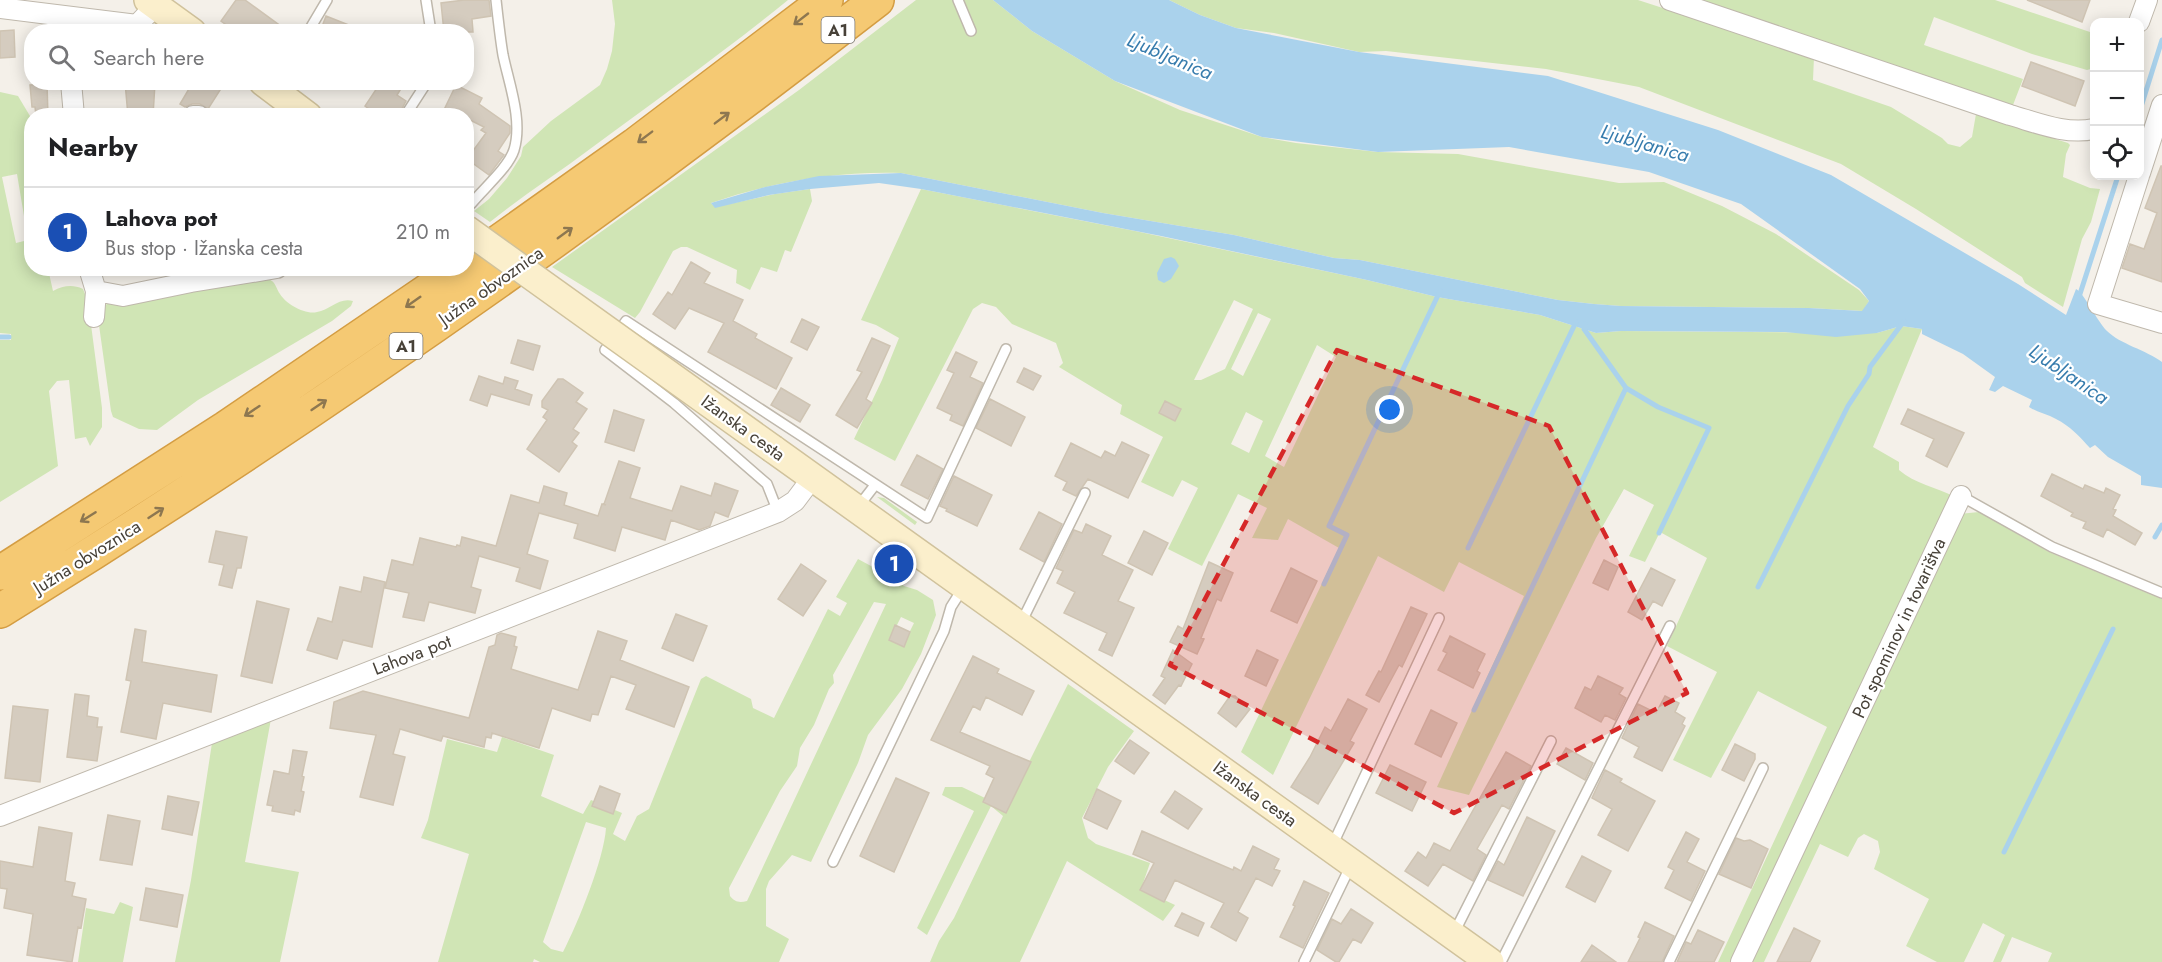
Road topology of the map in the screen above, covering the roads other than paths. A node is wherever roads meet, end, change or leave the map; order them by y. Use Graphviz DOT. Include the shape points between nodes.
graph roads {
  1 [pos="327,0"];
  2 [pos="426,0"];
  3 [pos="496,0"];
  4 [pos="826,0"];
  5 [pos="877,0"];
  6 [pos="958,0"];
  7 [pos="1670,0"];
  8 [pos="2147,0"];
  9 [pos="155,2"];
  10 [pos="0,8"];
  11 [pos="2140,18"];
  12 [pos="66,23"];
  13 [pos="102,24"];
  14 [pos="138,24"];
  15 [pos="182,24"];
  16 [pos="313,24"];
  17 [pos="430,24"];
  18 [pos="970,31"];
  19 [pos="788,50"];
  20 [pos="72,90"];
  21 [pos="273,90"];
  22 [pos="422,90"];
  23 [pos="2162,105"];
  24 [pos="73,108"];
  25 [pos="297,108"];
  26 [pos="410,108"];
  27 [pos="2090,130"];
  28 [pos="2146,166"];
  29 [pos="474,209"];
  30 [pos="474,220"];
  31 [pos="474,259"];
  32 [pos="91,276"];
  33 [pos="187,276"];
  34 [pos="449,276"];
  35 [pos="96,291"];
  36 [pos="94,317"];
  37 [pos="2162,323"];
  38 [pos="1006,350"];
  39 [pos="813,477"];
  40 [pos="875,485"];
  41 [pos="1085,494"];
  42 [pos="1961,496"];
  43 [pos="857,509"];
  44 [pos="778,512"];
  45 [pos="0,573"];
  46 [pos="965,586"];
  47 [pos="2162,593"];
  48 [pos="0,611"];
  49 [pos="1439,618"];
  50 [pos="1019,625"];
  51 [pos="1670,626"];
  52 [pos="1551,741"];
  53 [pos="1763,768"];
  54 [pos="0,816"];
  55 [pos="1342,856"];
  56 [pos="833,862"];
  57 [pos="1452,935"];
  58 [pos="1304,962"];
  59 [pos="1490,962"];
  60 [pos="1501,962"];
  61 [pos="1670,962"];
  62 [pos="1741,962"];
  1 -- 16 [label="lane"];
  2 -- 17 [label="lane"];
  3 -- 29 [label="lane, Ižanska cesta" via="516,139 508,162"];
  4 -- 19 [label="highway, Južna obvoznica / A1, one-way"];
  5 -- 19 [label="highway, Južna obvoznica / A1"];
  6 -- 18 [label="lane"];
  7 -- 27 [label="street" via="2010,115 2066,131"];
  8 -- 11 [label="street"];
  9 -- 14 [label="street"];
  9 -- 15 [label="main road"];
  10 -- 12 [label="street"];
  12 -- 13 [label="street"];
  19 -- 31 [label="highway, Južna obvoznica / A1, one-way" via="635,145"];
  48 -- 19 [label="highway, Južna obvoznica / A1, one-way" via="361,377 657,167"];
  20 -- 24 [label="street"];
  21 -- 25 [label="main road"];
  22 -- 26 [label="lane"];
  23 -- 28 [label="street"];
  28 -- 37 [label="street" via="2098,304"];
  30 -- 39 [label="main road, Ižanska cesta, bridge"];
  32 -- 35 [label="street"];
  33 -- 35 [label="street" via="123,296"];
  34 -- 45 [label="highway, Južna obvoznica / A1, one-way" via="226,428"];
  35 -- 36 [label="street"];
  38 -- 40 [label="lane" via="927,518"];
  39 -- 43 [label="main road, Ižanska cesta"];
  39 -- 44 [label="street, Lahova pot" via="795,501"];
  40 -- 43 [label="lane"];
  40 -- 44 [label="lane" via="626,321 605,350 768,484"];
  41 -- 50 [label="lane"];
  42 -- 47 [label="lane, Pot spominov in tovarištva" via="2052,547"];
  42 -- 62 [label="street, Pot spominov in tovarištva"];
  43 -- 46 [label="main road, Ižanska cesta"];
  44 -- 54 [label="street, Lahova pot"];
  46 -- 50 [label="main road, Ižanska cesta"];
  46 -- 56 [label="lane" via="951,607 944,631"];
  49 -- 55 [label="lane"];
  50 -- 55 [label="main road, Ižanska cesta"];
  51 -- 60 [label="lane"];
  52 -- 57 [label="lane"];
  53 -- 61 [label="lane"];
  55 -- 57 [label="main road, Ižanska cesta"];
  55 -- 58 [label="lane"];
  57 -- 59 [label="main road, Ižanska cesta"];
}
